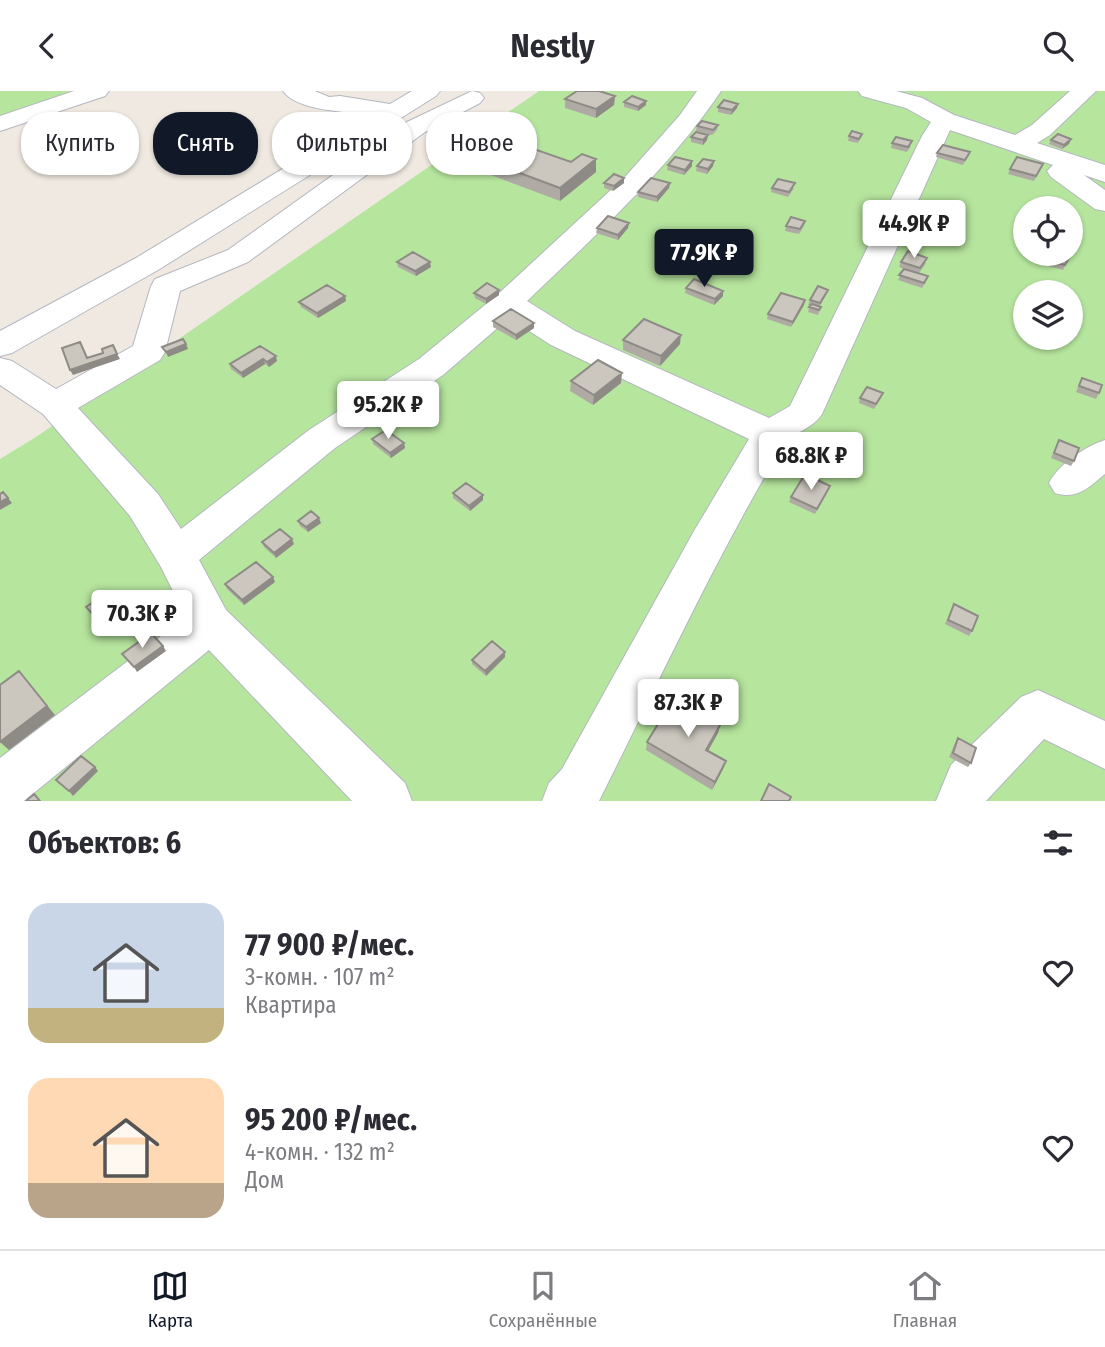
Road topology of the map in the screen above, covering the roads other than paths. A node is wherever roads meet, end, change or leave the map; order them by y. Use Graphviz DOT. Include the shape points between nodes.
graph roads {
  1 [pos="97,91"];
  2 [pos="295,91"];
  3 [pos="428,91"];
  4 [pos="709,91"];
  5 [pos="870,91"];
  6 [pos="1084,91"];
  7 [pos="472,93"];
  8 [pos="347,97"];
  9 [pos="394,112"];
  10 [pos="945,120"];
  11 [pos="0,124"];
  12 [pos="1018,144"];
  13 [pos="1105,174"];
  14 [pos="302,175"];
  15 [pos="1105,203"];
  16 [pos="156,275"];
  17 [pos="507,303"];
  18 [pos="2,347"];
  19 [pos="55,405"];
  20 [pos="771,433"];
  21 [pos="1105,454"];
  22 [pos="1068,483"];
  23 [pos="176,556"];
  24 [pos="211,623"];
  25 [pos="1105,746"];
  26 [pos="0,789"];
  27 [pos="387,801"];
  28 [pos="567,801"];
  29 [pos="961,801"];
  1 -- 11 [label="street"];
  2 -- 8 [label="street" via="326,104"];
  3 -- 9 [label="street"];
  4 -- 17 [label="street" via="634,183"];
  5 -- 10 [label="street" via="915,103"];
  6 -- 12 [label="street"];
  7 -- 16 [label="street" via="416,127 238,256"];
  8 -- 9 [label="street"];
  10 -- 12 [label="street"];
  10 -- 20 [label="street" via="933,136 804,414"];
  12 -- 13 [label="street"];
  12 -- 15 [label="street"];
  14 -- 16 [label="street"];
  16 -- 18 [label="street"];
  16 -- 19 [label="street" via="148,352"];
  17 -- 20 [label="street" via="563,338"];
  17 -- 23 [label="street" via="431,367 322,439"];
  18 -- 19 [label="lane"];
  19 -- 23 [label="street" via="144,505"];
  20 -- 28 [label="street" via="580,786"];
  21 -- 22 [label="street"];
  23 -- 24 [label="street"];
  24 -- 26 [label="street"];
  24 -- 27 [label="street"];
  25 -- 29 [label="street" via="1038,712 969,782"];
}
